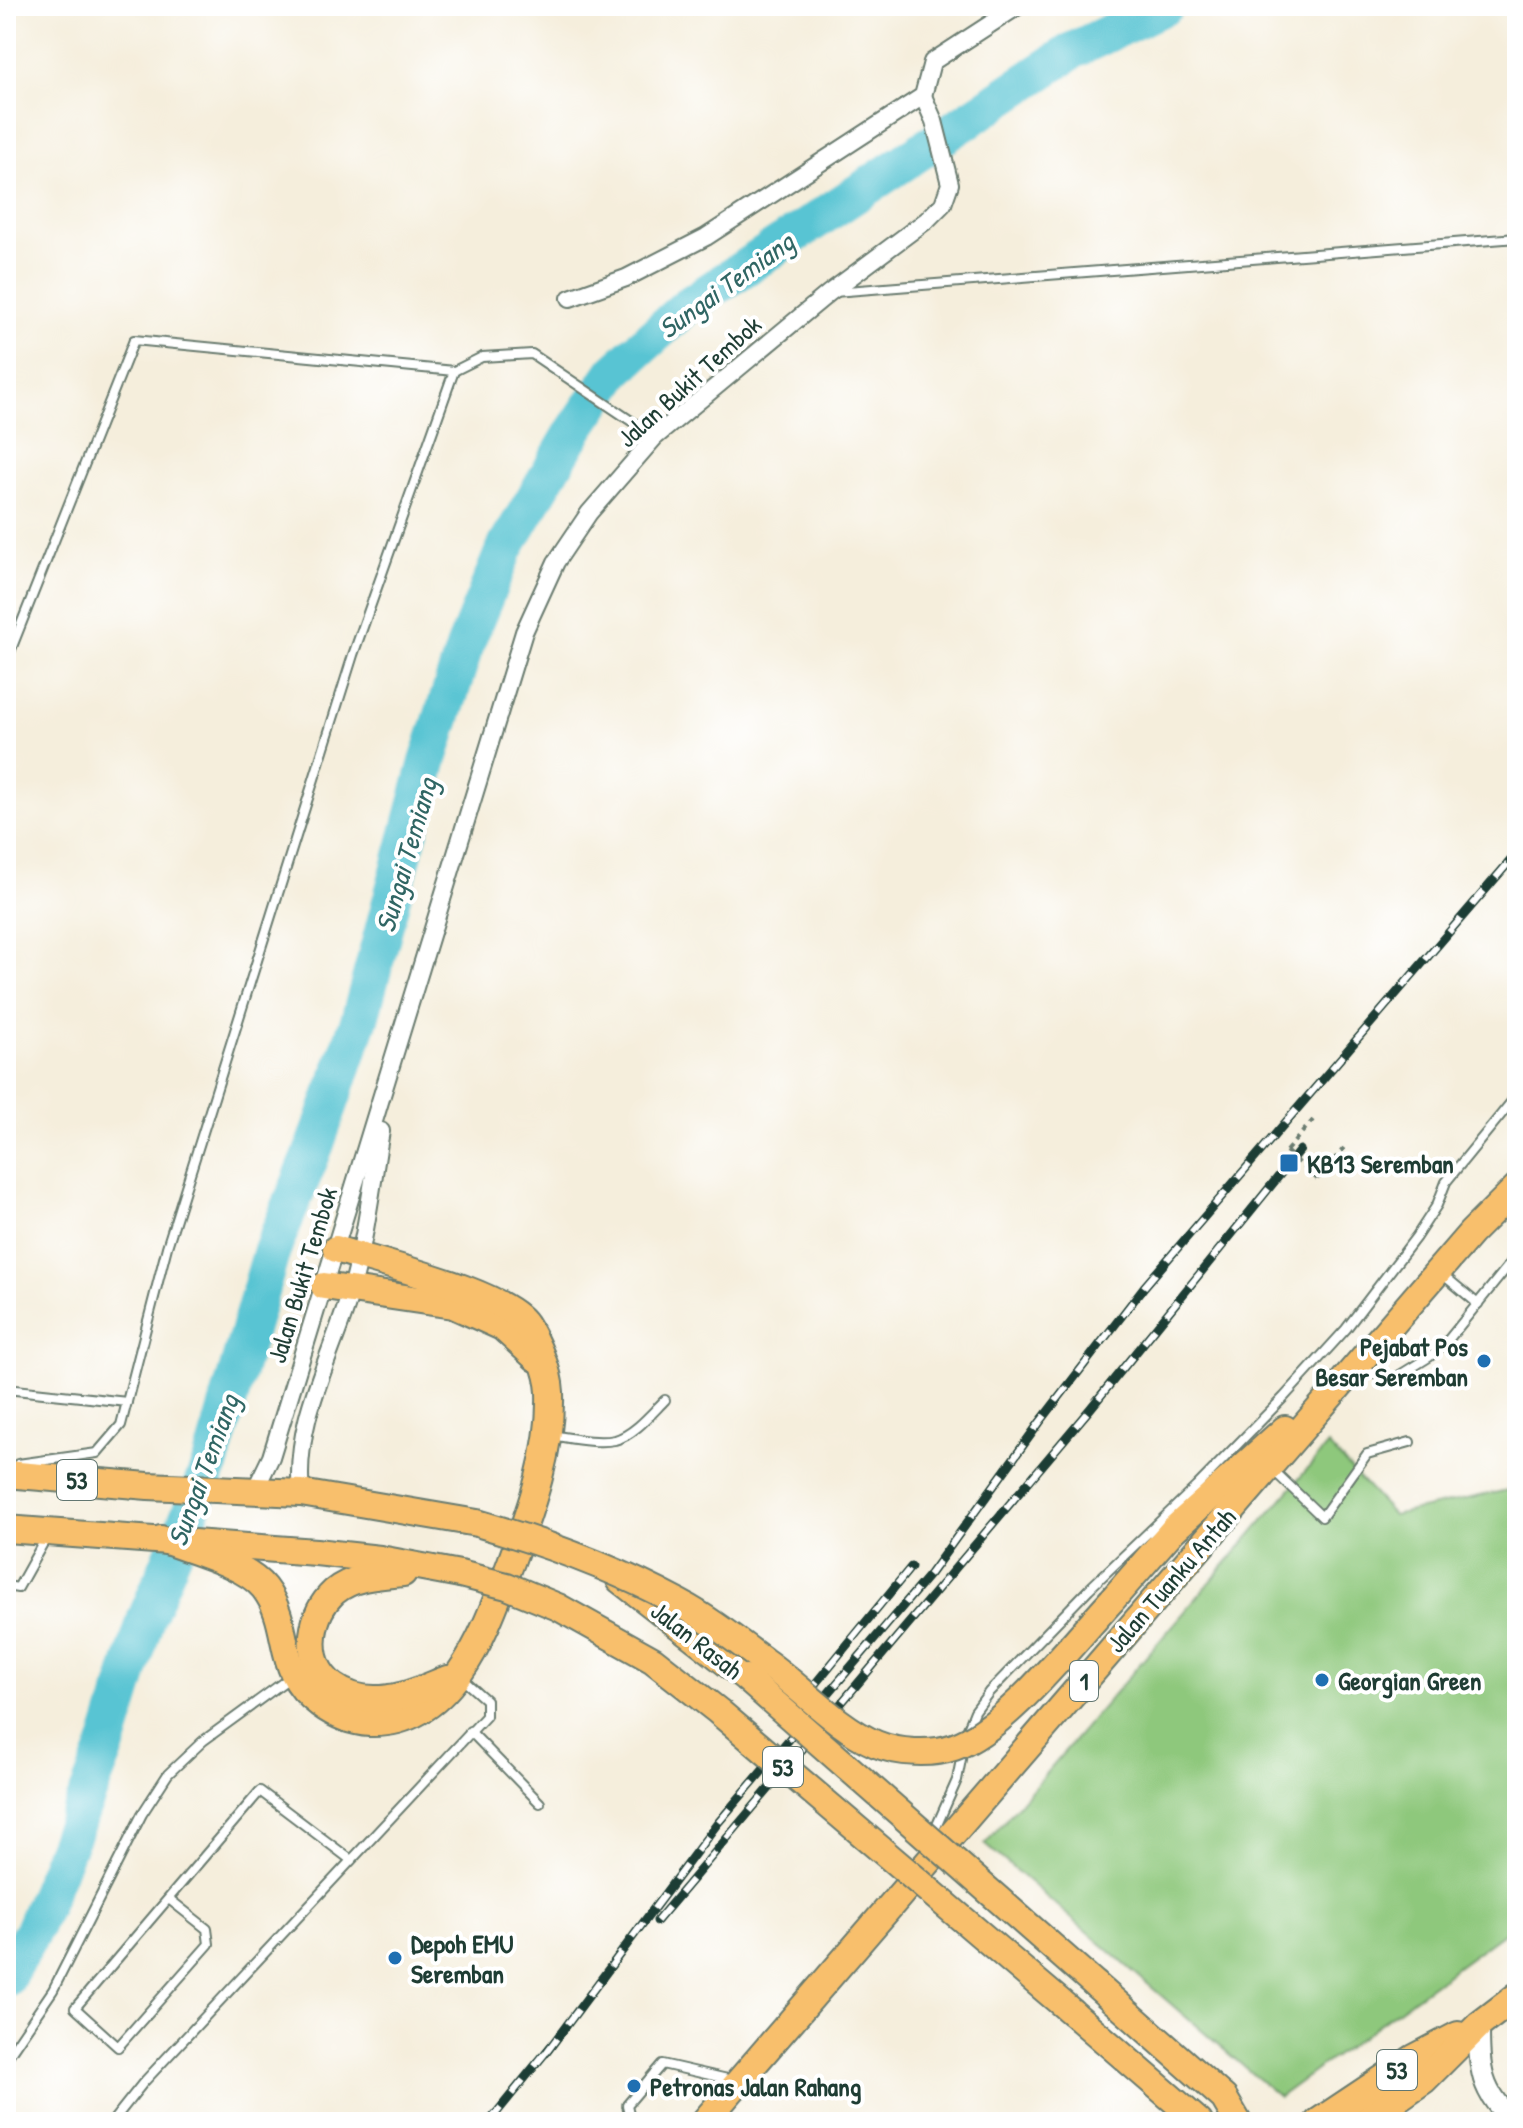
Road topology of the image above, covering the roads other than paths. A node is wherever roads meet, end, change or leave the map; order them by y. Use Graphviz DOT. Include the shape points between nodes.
graph roads {
  1 [pos="1018,6"];
  2 [pos="923,96"];
  3 [pos="1517,238"];
  4 [pos="829,293"];
  5 [pos="570,298"];
  6 [pos="454,371"];
  7 [pos="655,437"];
  8 [pos="6,662"];
  9 [pos="391,1070"];
  10 [pos="1517,1095"];
  11 [pos="1517,1187"];
  12 [pos="1517,1212"];
  13 [pos="1471,1233"];
  14 [pos="348,1253"];
  15 [pos="1517,1255"];
  16 [pos="1439,1272"];
  17 [pos="324,1286"];
  18 [pos="351,1290"];
  19 [pos="1478,1304"];
  20 [pos="542,1363"];
  21 [pos="1347,1376"];
  22 [pos="6,1389"];
  23 [pos="665,1400"];
  24 [pos="127,1402"];
  25 [pos="547,1434"];
  26 [pos="1410,1442"];
  27 [pos="6,1465"];
  28 [pos="1269,1466"];
  29 [pos="6,1474"];
  30 [pos="241,1491"];
  31 [pos="301,1493"];
  32 [pos="6,1529"];
  33 [pos="50,1532"];
  34 [pos="209,1550"];
  35 [pos="604,1568"];
  36 [pos="450,1572"];
  37 [pos="6,1586"];
  38 [pos="458,1675"];
  39 [pos="293,1676"];
  40 [pos="470,1731"];
  41 [pos="540,1803"];
  42 [pos="351,1860"];
  43 [pos="899,1895"];
  44 [pos="169,1899"];
  45 [pos="1517,1996"];
  46 [pos="1479,2025"];
  47 [pos="6,2059"];
  48 [pos="739,2082"];
  49 [pos="112,2122"];
  50 [pos="631,2122"];
  51 [pos="704,2122"];
  52 [pos="1199,2122"];
  53 [pos="1238,2122"];
  54 [pos="1318,2122"];
  55 [pos="1364,2122"];
  56 [pos="1515,2122"];
  1 -- 2 [label="street" via="932,62"];
  2 -- 4 [label="street, Jalan Bukit Tembok" via="945,157 950,184 943,204"];
  2 -- 5 [label="street" via="706,237 626,278"];
  3 -- 4 [label="lane"];
  4 -- 7 [label="street, Jalan Bukit Tembok"];
  6 -- 7 [label="lane" via="482,357 532,354"];
  6 -- 8 [label="lane" via="134,340"];
  6 -- 24 [label="lane" via="353,655 167,1247"];
  7 -- 9 [label="street, Jalan Bukit Tembok" via="589,513 556,562 524,632"];
  9 -- 14 [label="street, Jalan Bukit Tembok"];
  9 -- 14 [label="street, Jalan Bukit Tembok"];
  10 -- 43 [label="lane" via="1446,1182 1416,1237 1346,1329 989,1692 966,1729 957,1780"];
  11 -- 13 [label="highway, Jalan Tuanku Antah / 1"];
  12 -- 13 [label="highway, 1"];
  13 -- 16 [label="highway, Jalan Tuanku Antah / 1"];
  14 -- 17 [label="street, Jalan Bukit Tembok"];
  14 -- 18 [label="street, Jalan Bukit Tembok"];
  14 -- 20 [label="highway" via="479,1293 524,1321"];
  15 -- 19 [label="lane"];
  16 -- 19 [label="lane"];
  16 -- 21 [label="highway, Jalan Tuanku Antah / 1"];
  17 -- 18 [label="highway"];
  17 -- 30 [label="street, Jalan Bukit Tembok" via="271,1457"];
  18 -- 20 [label="highway" via="453,1305 502,1327"];
  18 -- 31 [label="street, Jalan Bukit Tembok" via="303,1432"];
  19 -- 21 [label="lane" via="1429,1357 1395,1378"];
  20 -- 25 [label="highway" via="550,1389"];
  21 -- 28 [label="highway, Jalan Tuanku Antah / 1"];
  21 -- 35 [label="highway, bridge" via="1173,1530 998,1722 952,1748 928,1752 876,1744 681,1603"];
  22 -- 24 [label="lane"];
  23 -- 25 [label="lane" via="616,1440"];
  24 -- 27 [label="lane" via="121,1425 97,1453"];
  25 -- 38 [label="highway" via="530,1510 477,1647"];
  26 -- 28 [label="lane" via="1367,1454 1322,1517"];
  28 -- 43 [label="highway, Jalan Tuanku Antah / 1"];
  29 -- 30 [label="highway, Jalan Rasah / 53"];
  30 -- 31 [label="highway, Jalan Rasah / 53"];
  31 -- 35 [label="highway, Jalan Rasah / 53, bridge" via="477,1523 544,1542"];
  32 -- 33 [label="highway, Jalan Rasah / 53"];
  33 -- 34 [label="highway, Jalan Rasah / 53" via="161,1539"];
  33 -- 37 [label="lane" via="18,1588"];
  34 -- 36 [label="highway, Jalan Rasah / 53" via="367,1557"];
  34 -- 39 [label="highway" via="262,1586 275,1605"];
  35 -- 53 [label="highway, Jalan Rasah / 53, bridge" via="746,1678 1224,2098"];
  36 -- 38 [label="highway" via="373,1575 336,1590 314,1623 312,1645 314,1663 326,1681 344,1693 366,1698 389,1698"];
  36 -- 52 [label="highway, Jalan Rasah / 53, bridge" via="507,1586 558,1607 653,1660"];
  38 -- 39 [label="highway" via="417,1711 394,1721 369,1723 337,1716 307,1695"];
  38 -- 40 [label="lane" via="486,1700 486,1716"];
  39 -- 47 [label="lane" via="203,1741 168,1774 142,1814 53,1990"];
  40 -- 41 [label="lane"];
  40 -- 42 [label="lane"];
  42 -- 44 [label="lane" via="260,1791"];
  42 -- 49 [label="lane"];
  43 -- 48 [label="highway, Jalan Tuanku Antah / 1"];
  44 -- 44 [label="lane" via="207,1929 209,1944 118,2047 75,2008"];
  45 -- 46 [label="highway"];
  46 -- 54 [label="highway, 53" via="1414,2058"];
  46 -- 55 [label="highway" via="1424,2080"];
  46 -- 56 [label="street" via="1480,2071 1487,2091"];
  48 -- 50 [label="lane" via="662,2064 627,2105"];
  48 -- 51 [label="highway, Jalan Tuanku Antah / 1"];
}
